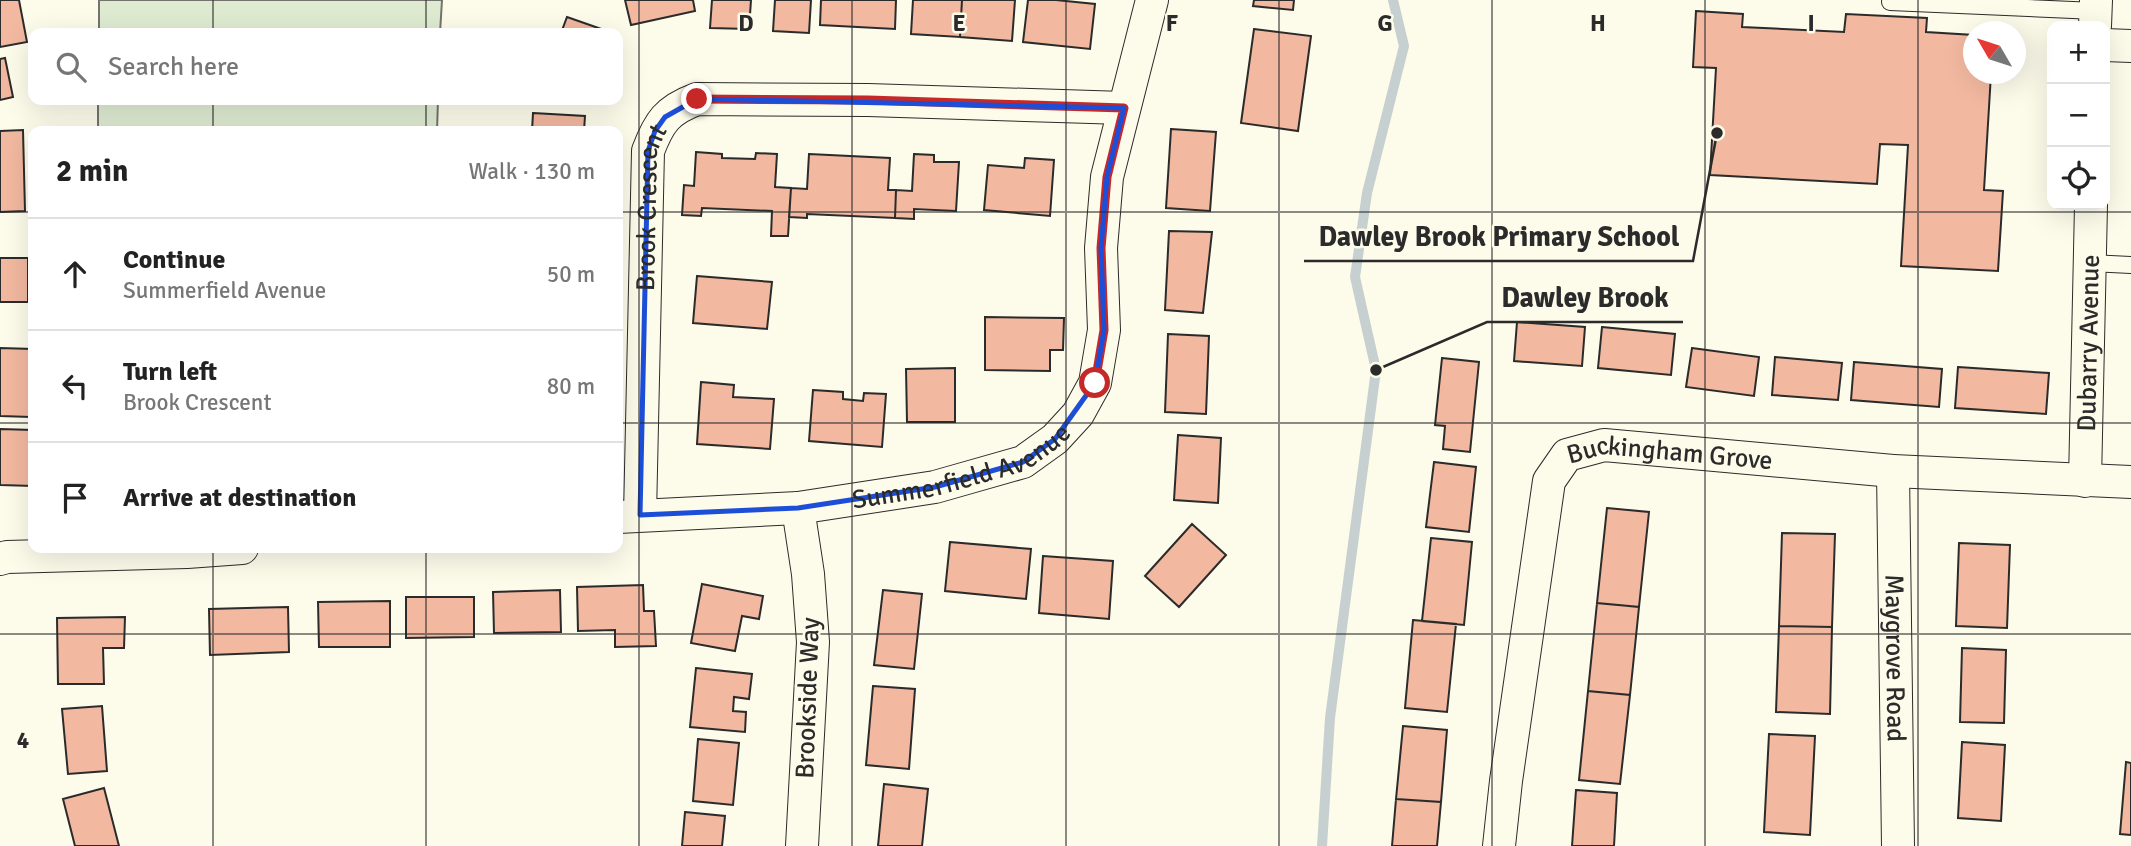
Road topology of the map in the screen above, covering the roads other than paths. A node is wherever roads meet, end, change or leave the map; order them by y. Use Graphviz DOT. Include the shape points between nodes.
graph roads {
  1 [pos="1152,0"];
  2 [pos="1890,2"];
  3 [pos="2096,13"];
  4 [pos="2110,45"];
  5 [pos="2131,46"];
  6 [pos="1124,108"];
  7 [pos="2091,210"];
  8 [pos="2090,263"];
  9 [pos="2131,265"];
  10 [pos="1893,471"];
  11 [pos="2085,481"];
  12 [pos="2131,482"];
  13 [pos="798,508"];
  14 [pos="629,516"];
  15 [pos="151,553"];
  16 [pos="0,559"];
  17 [pos="802,846"];
  18 [pos="1499,846"];
  19 [pos="1898,846"];
  1 -- 6 [label="street, Summerfield Avenue"];
  2 -- 3 [label="lane"];
  4 -- 5 [label="street"];
  6 -- 13 [label="street, Summerfield Avenue" via="1107,177 1101,248 1104,330 1095,383 1079,414 1023,462 935,487"];
  6 -- 14 [label="street, Brook Crescent" via="697,99 665,117 648,151"];
  7 -- 8 [label="street, Dubarry Avenue"];
  8 -- 9 [label="lane"];
  8 -- 11 [label="street, Dubarry Avenue"];
  10 -- 11 [label="street, Buckingham Grove"];
  10 -- 18 [label="street, Buckingham Grove" via="1604,445 1567,455 1549,481"];
  10 -- 19 [label="street, Maygrove Road"];
  11 -- 12 [label="street, Buckingham Grove"];
  13 -- 14 [label="street, Summerfield Avenue"];
  13 -- 17 [label="street, Brookside Way" via="813,642"];
  15 -- 16 [label="street"];
}
